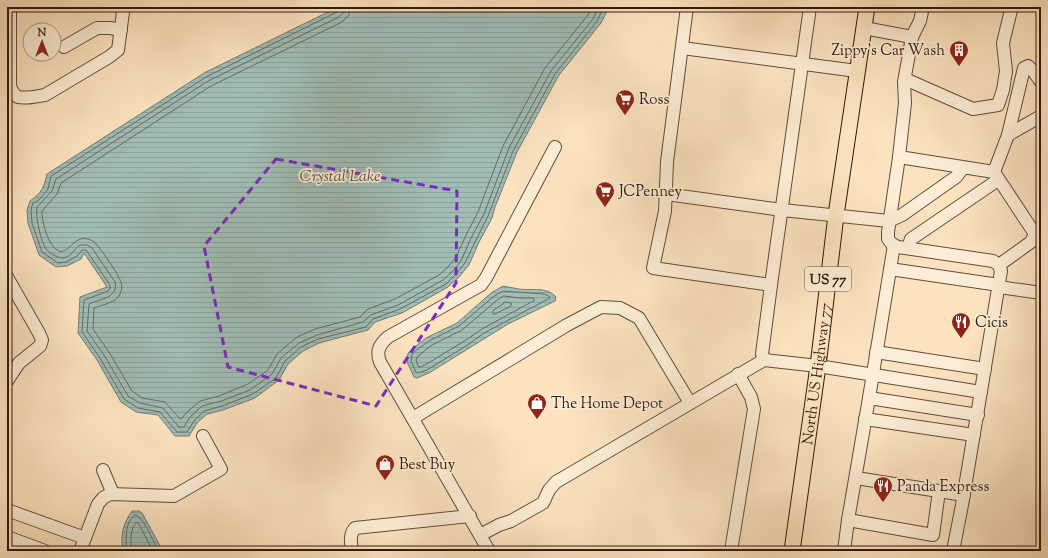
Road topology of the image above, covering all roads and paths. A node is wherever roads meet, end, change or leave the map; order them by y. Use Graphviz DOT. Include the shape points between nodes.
graph roads {
  1 [pos="10,7"];
  2 [pos="121,7"];
  3 [pos="687,7"];
  4 [pos="810,7"];
  5 [pos="867,7"];
  6 [pos="923,7"];
  7 [pos="1009,7"];
  8 [pos="864,28"];
  9 [pos="121,30"];
  10 [pos="912,37"];
  11 [pos="64,47"];
  12 [pos="682,48"];
  13 [pos="802,64"];
  14 [pos="857,71"];
  15 [pos="905,79"];
  16 [pos="1041,82"];
  17 [pos="1041,116"];
  18 [pos="1008,135"];
  19 [pos="555,147"];
  20 [pos="899,157"];
  21 [pos="963,168"];
  22 [pos="996,176"];
  23 [pos="666,194"];
  24 [pos="782,210"];
  25 [pos="836,215"];
  26 [pos="889,221"];
  27 [pos="1038,238"];
  28 [pos="894,245"];
  29 [pos="908,248"];
  30 [pos="999,265"];
  31 [pos="890,269"];
  32 [pos="7,277"];
  33 [pos="771,285"];
  34 [pos="999,286"];
  35 [pos="1041,293"];
  36 [pos="876,352"];
  37 [pos="764,360"];
  38 [pos="818,366"];
  39 [pos="985,369"];
  40 [pos="738,374"];
  41 [pos="872,374"];
  42 [pos="7,381"];
  43 [pos="981,392"];
  44 [pos="869,398"];
  45 [pos="690,403"];
  46 [pos="978,415"];
  47 [pos="413,418"];
  48 [pos="865,419"];
  49 [pos="974,435"];
  50 [pos="203,436"];
  51 [pos="103,470"];
  52 [pos="856,478"];
  53 [pos="939,491"];
  54 [pos="113,494"];
  55 [pos="964,495"];
  56 [pos="7,510"];
  57 [pos="470,516"];
  58 [pos="848,520"];
  59 [pos="480,535"];
  60 [pos="7,537"];
  61 [pos="85,538"];
  62 [pos="45,551"];
  63 [pos="80,551"];
  64 [pos="352,551"];
  65 [pos="489,551"];
  66 [pos="731,551"];
  67 [pos="792,551"];
  68 [pos="844,551"];
  69 [pos="953,551"];
  1 -- 9 [label="street" via="10,87 18,97 45,94 109,58 118,50"];
  2 -- 9 [label="street"];
  3 -- 12 [label="street"];
  4 -- 13 [label="street"];
  5 -- 8 [label="main road, North US Highway 77 / US 77"];
  6 -- 10 [label="street" via="920,21"];
  7 -- 15 [label="street" via="1003,43 1006,71 998,105 974,109"];
  8 -- 10 [label="street"];
  8 -- 14 [label="main road, North US Highway 77 / US 77"];
  9 -- 11 [label="street" via="97,28"];
  10 -- 15 [label="street"];
  12 -- 13 [label="street"];
  12 -- 23 [label="street" via="667,162"];
  13 -- 14 [label="street"];
  13 -- 24 [label="street"];
  14 -- 25 [label="main road, North US Highway 77 / US 77"];
  15 -- 20 [label="street"];
  16 -- 18 [label="street" via="1028,66 1024,68"];
  17 -- 18 [label="street"];
  18 -- 22 [label="street"];
  19 -- 47 [label="street" via="480,285 388,338 379,348 380,362"];
  20 -- 21 [label="street"];
  20 -- 26 [label="street"];
  21 -- 22 [label="street"];
  21 -- 26 [label="street" via="956,177 902,215"];
  22 -- 27 [label="street"];
  22 -- 29 [label="street" via="911,239"];
  23 -- 24 [label="street"];
  23 -- 33 [label="street" via="653,268"];
  24 -- 25 [label="street"];
  24 -- 33 [label="street"];
  25 -- 26 [label="street"];
  25 -- 38 [label="main road, North US Highway 77 / US 77"];
  26 -- 28 [label="street" via="888,239"];
  27 -- 30 [label="street"];
  28 -- 29 [label="street"];
  28 -- 31 [label="street"];
  29 -- 30 [label="street" via="993,261"];
  30 -- 34 [label="street"];
  31 -- 34 [label="street"];
  31 -- 36 [label="street"];
  32 -- 42 [label="street" via="42,340 40,346 19,363"];
  33 -- 37 [label="street" via="762,354"];
  34 -- 35 [label="street"];
  34 -- 39 [label="street"];
  36 -- 39 [label="street"];
  36 -- 41 [label="street"];
  37 -- 38 [label="street"];
  37 -- 40 [label="street"];
  38 -- 41 [label="street"];
  38 -- 67 [label="main road, North US Highway 77 / US 77"];
  39 -- 43 [label="street"];
  40 -- 45 [label="street"];
  40 -- 66 [label="street" via="751,396 754,409"];
  41 -- 43 [label="street"];
  41 -- 44 [label="street"];
  43 -- 46 [label="street"];
  44 -- 46 [label="street"];
  44 -- 48 [label="street"];
  45 -- 47 [label="street" via="639,318 620,308 600,307"];
  45 -- 59 [label="street" via="556,482 543,503"];
  46 -- 49 [label="street"];
  47 -- 57 [label="street"];
  48 -- 49 [label="street"];
  48 -- 52 [label="street"];
  49 -- 55 [label="street"];
  50 -- 54 [label="street" via="221,469 174,496"];
  51 -- 54 [label="street"];
  52 -- 53 [label="street"];
  52 -- 58 [label="street"];
  53 -- 55 [label="street"];
  53 -- 58 [label="street" via="933,535"];
  54 -- 61 [label="street" via="103,498 98,504"];
  55 -- 69 [label="street"];
  56 -- 61 [label="street"];
  57 -- 59 [label="street"];
  57 -- 64 [label="street" via="355,528 350,538"];
  58 -- 68 [label="street"];
  59 -- 65 [label="street"];
  60 -- 62 [label="street"];
  61 -- 63 [label="street"];
}
